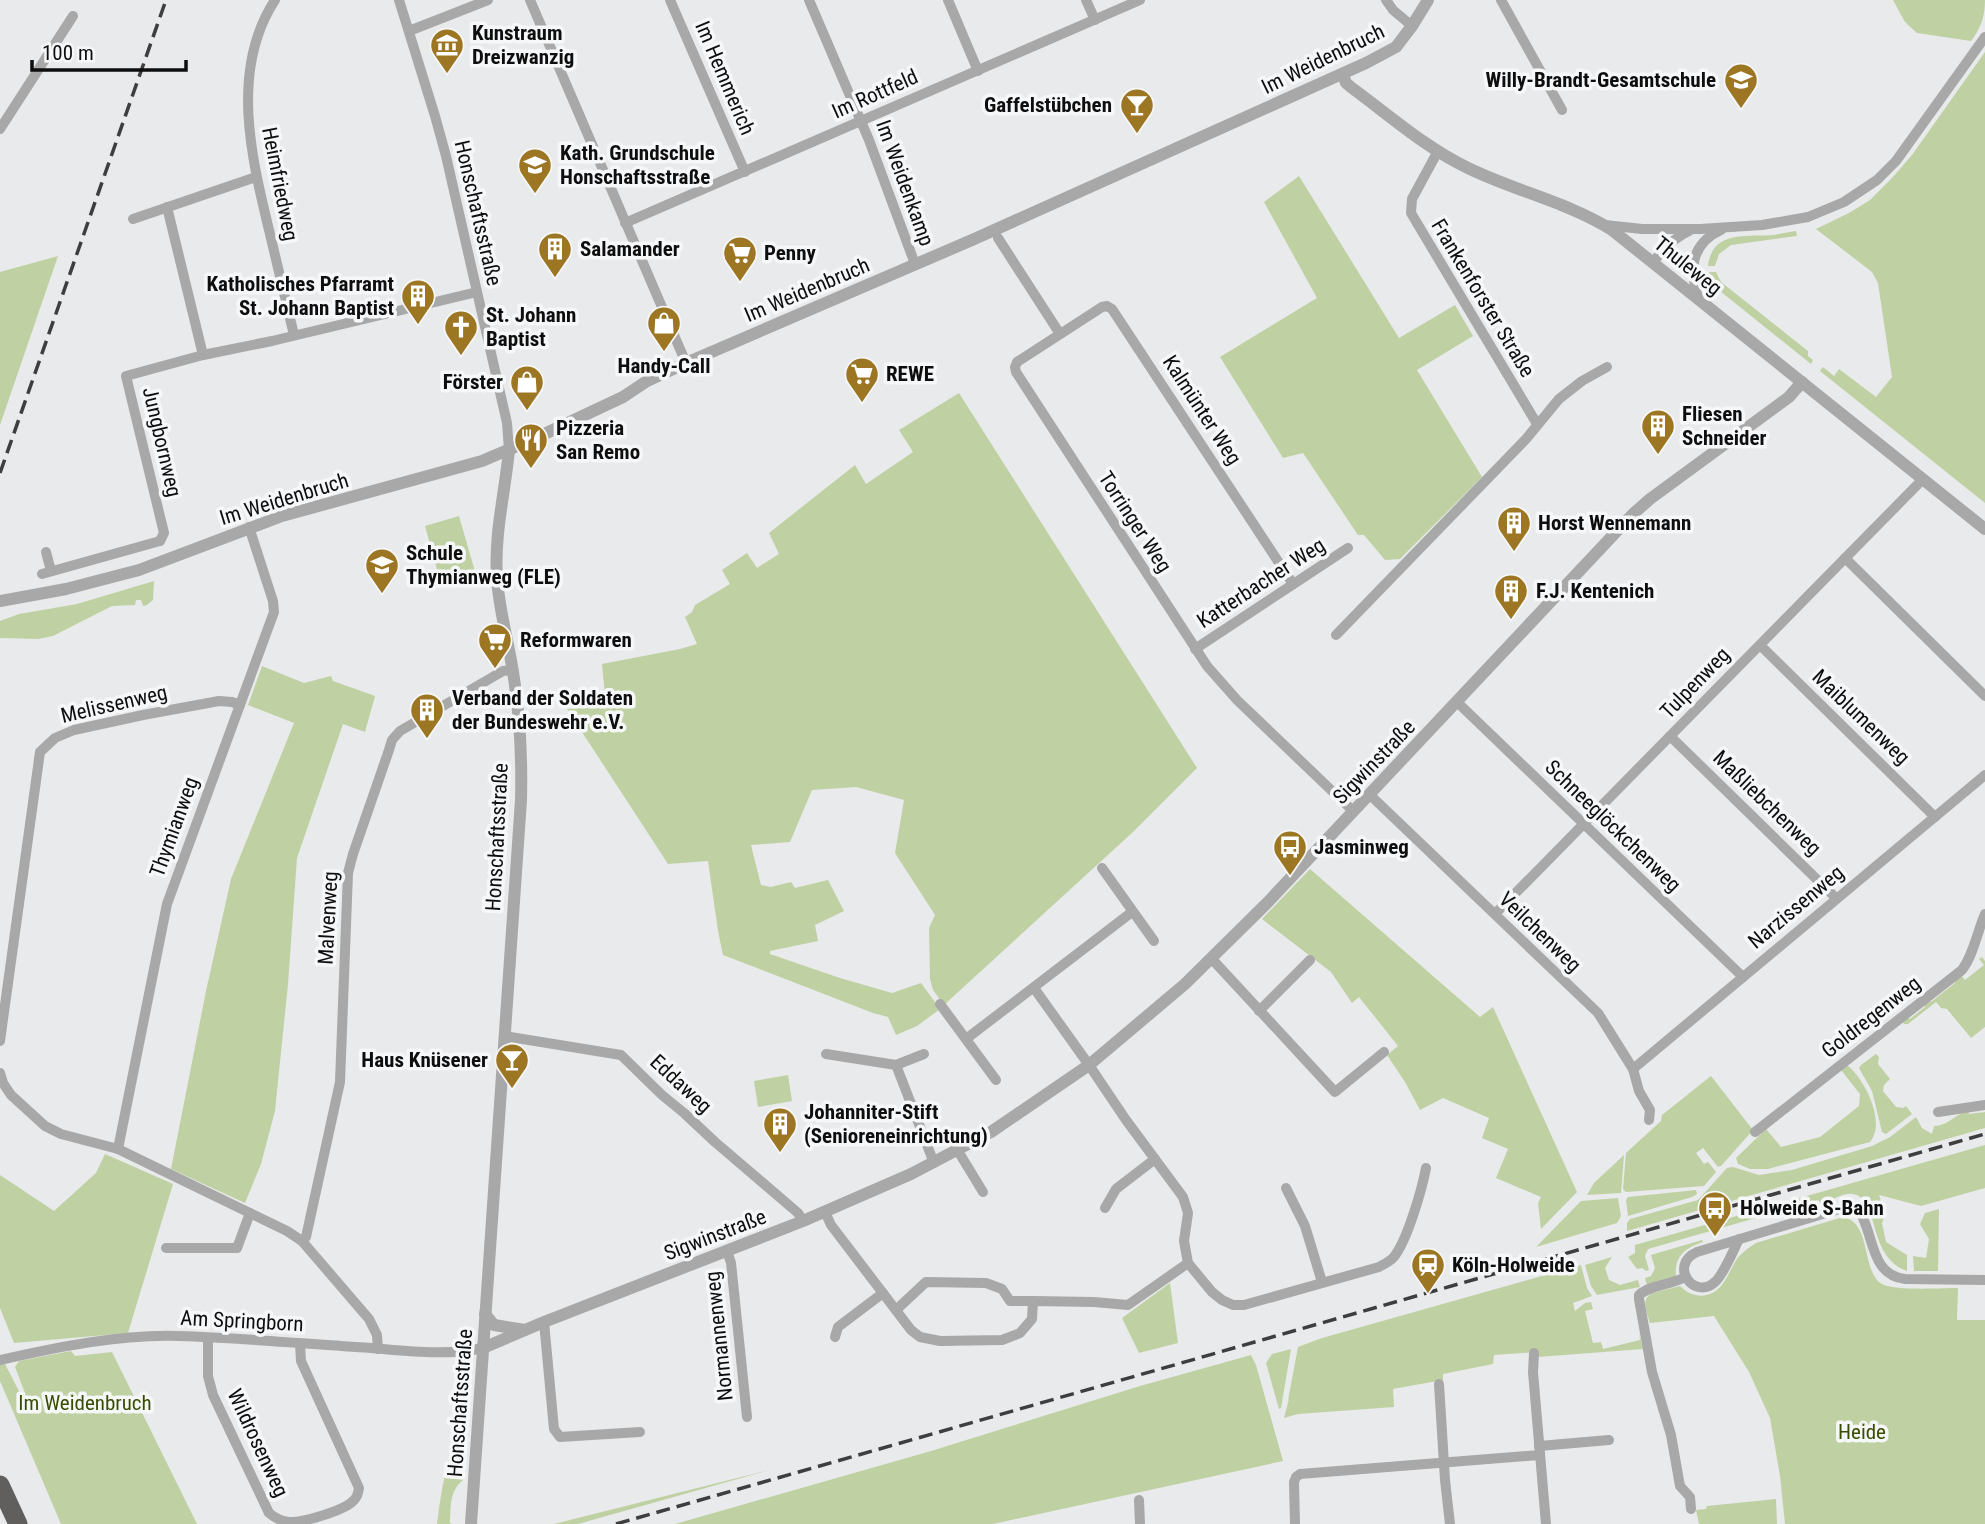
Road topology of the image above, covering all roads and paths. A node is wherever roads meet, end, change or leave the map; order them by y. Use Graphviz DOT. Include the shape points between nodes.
graph roads {
  1 [pos="275,0"];
  2 [pos="399,0"];
  3 [pos="488,0"];
  4 [pos="530,0"];
  5 [pos="670,0"];
  6 [pos="809,0"];
  7 [pos="948,0"];
  8 [pos="1086,0"];
  9 [pos="1140,0"];
  10 [pos="1386,0"];
  11 [pos="1428,0"];
  12 [pos="1502,0"];
  13 [pos="73,16"];
  14 [pos="1095,20"];
  15 [pos="1412,26"];
  16 [pos="409,31"];
  17 [pos="1985,37"];
  18 [pos="978,71"];
  19 [pos="1343,75"];
  20 [pos="1562,110"];
  21 [pos="862,121"];
  22 [pos="0,129"];
  23 [pos="1438,151"];
  24 [pos="745,172"];
  25 [pos="256,177"];
  26 [pos="167,207"];
  27 [pos="133,219"];
  28 [pos="625,223"];
  29 [pos="1604,225"];
  30 [pos="1727,227"];
  31 [pos="1700,229"];
  32 [pos="998,238"];
  33 [pos="1653,262"];
  34 [pos="915,264"];
  35 [pos="477,292"];
  36 [pos="1700,300"];
  37 [pos="1060,334"];
  38 [pos="294,335"];
  39 [pos="203,355"];
  40 [pos="686,363"];
  41 [pos="1607,367"];
  42 [pos="1802,382"];
  43 [pos="1537,424"];
  44 [pos="509,450"];
  45 [pos="1923,479"];
  46 [pos="249,527"];
  47 [pos="1985,529"];
  48 [pos="160,541"];
  49 [pos="1348,548"];
  50 [pos="46,552"];
  51 [pos="1845,558"];
  52 [pos="170,559"];
  53 [pos="1293,584"];
  54 [pos="0,601"];
  55 [pos="1336,635"];
  56 [pos="1760,645"];
  57 [pos="1195,649"];
  58 [pos="513,670"];
  59 [pos="1985,696"];
  60 [pos="1457,702"];
  61 [pos="240,705"];
  62 [pos="1670,736"];
  63 [pos="1985,775"];
  64 [pos="1369,794"];
  65 [pos="1353,811"];
  66 [pos="1935,817"];
  67 [pos="1584,824"];
  68 [pos="1102,868"];
  69 [pos="1836,898"];
  70 [pos="1132,912"];
  71 [pos="1495,914"];
  72 [pos="1985,914"];
  73 [pos="1154,941"];
  74 [pos="1211,958"];
  75 [pos="1310,960"];
  76 [pos="1743,977"];
  77 [pos="1034,988"];
  78 [pos="940,1004"];
  79 [pos="1259,1011"];
  80 [pos="504,1036"];
  81 [pos="966,1039"];
  82 [pos="0,1041"];
  83 [pos="1384,1052"];
  84 [pos="826,1054"];
  85 [pos="924,1054"];
  86 [pos="896,1065"];
  87 [pos="1089,1065"];
  88 [pos="1633,1069"];
  89 [pos="0,1073"];
  90 [pos="996,1080"];
  91 [pos="1985,1105"];
  92 [pos="1938,1112"];
  93 [pos="1649,1120"];
  94 [pos="1755,1132"];
  95 [pos="118,1149"];
  96 [pos="958,1150"];
  97 [pos="1155,1159"];
  98 [pos="934,1163"];
  99 [pos="1426,1168"];
  100 [pos="1286,1188"];
  101 [pos="983,1192"];
  102 [pos="1105,1208"];
  103 [pos="825,1212"];
  104 [pos="250,1213"];
  105 [pos="803,1221"];
  106 [pos="1739,1239"];
  107 [pos="302,1241"];
  108 [pos="166,1248"];
  109 [pos="727,1251"];
  110 [pos="1188,1263"];
  111 [pos="1685,1277"];
  112 [pos="1985,1280"];
  113 [pos="1322,1282"];
  114 [pos="883,1293"];
  115 [pos="1032,1301"];
  116 [pos="896,1310"];
  117 [pos="485,1314"];
  118 [pos="544,1322"];
  119 [pos="526,1330"];
  120 [pos="835,1337"];
  121 [pos="208,1338"];
  122 [pos="300,1344"];
  123 [pos="483,1348"];
  124 [pos="378,1349"];
  125 [pos="1534,1353"];
  126 [pos="0,1360"];
  127 [pos="1439,1384"];
  128 [pos="747,1417"];
  129 [pos="640,1432"];
  130 [pos="1609,1440"];
  131 [pos="1540,1450"];
  132 [pos="1444,1462"];
  133 [pos="0,1485"];
  134 [pos="1139,1500"];
  135 [pos="1691,1509"];
  136 [pos="18,1524"];
  137 [pos="471,1524"];
  138 [pos="1140,1524"];
  139 [pos="1296,1524"];
  140 [pos="1450,1524"];
  141 [pos="1546,1524"];
  1 -- 25 [label="street, Heimfriedweg" via="259,33 249,89"];
  2 -- 16 [label="street, Honschaftsstraße"];
  3 -- 16 [label="street"];
  4 -- 28 [label="street"];
  5 -- 24 [label="street, Im Hemmerich"];
  6 -- 21 [label="street, Im Weidenkamp"];
  7 -- 18 [label="street"];
  8 -- 14 [label="street"];
  9 -- 14 [label="street, Im Rottfeld"];
  10 -- 15 [label="street"];
  11 -- 15 [label="street, Im Weidenbruch"];
  12 -- 20 [label="street"];
  13 -- 22 [label="street"];
  14 -- 18 [label="street, Im Rottfeld"];
  15 -- 19 [label="street, Im Weidenbruch" via="1396,47"];
  16 -- 35 [label="street, Honschaftsstraße" via="435,116"];
  17 -- 30 [label="street" via="1896,161 1861,192 1801,220"];
  18 -- 21 [label="street, Im Rottfeld"];
  19 -- 23 [label="street, Thuleweg" via="1352,88"];
  19 -- 34 [label="street, Im Weidenbruch"];
  21 -- 24 [label="street, Im Rottfeld"];
  21 -- 34 [label="street, Im Weidenkamp"];
  23 -- 29 [label="street, Thuleweg"];
  23 -- 43 [label="street, Frankenforster Straße" via="1412,199 1411,213"];
  24 -- 28 [label="street, Im Rottfeld"];
  25 -- 26 [label="street"];
  25 -- 38 [label="street, Heimfriedweg"];
  26 -- 27 [label="street"];
  26 -- 39 [label="street"];
  28 -- 40 [label="street"];
  29 -- 31 [label="street"];
  29 -- 33 [label="street, Thuleweg"];
  30 -- 31 [label="street"];
  30 -- 36 [label="street" via="1705,240 1697,251 1693,271"];
  31 -- 33 [label="street" via="1678,237"];
  32 -- 37 [label="street"];
  33 -- 36 [label="street, Thuleweg"];
  34 -- 40 [label="street, Im Weidenbruch"];
  35 -- 38 [label="street, Jungbornweg"];
  35 -- 44 [label="street, Honschaftsstraße"];
  36 -- 42 [label="street, Thuleweg"];
  37 -- 53 [label="street, Kalmünter Weg" via="1102,307 1112,309"];
  37 -- 57 [label="street, Torringer Weg" via="1017,362 1016,372"];
  38 -- 39 [label="street, Jungbornweg"];
  39 -- 48 [label="street, Jungbornweg" via="126,376 164,533"];
  40 -- 44 [label="street, Im Weidenbruch"];
  41 -- 43 [label="street" via="1571,389"];
  42 -- 45 [label="street, Thuleweg"];
  42 -- 60 [label="street, Sigwinstraße" via="1789,397 1633,514"];
  43 -- 55 [label="street"];
  44 -- 46 [label="street, Im Weidenbruch"];
  44 -- 58 [label="street, Honschaftsstraße" via="496,558"];
  45 -- 47 [label="street, Thuleweg"];
  45 -- 51 [label="street, Tulpenweg"];
  46 -- 52 [label="street, Im Weidenbruch"];
  46 -- 61 [label="street, Thymianweg" via="274,612"];
  48 -- 50 [label="street" via="47,573"];
  48 -- 52 [label="street"];
  49 -- 53 [label="street, Katterbacher Weg"];
  51 -- 56 [label="street, Tulpenweg"];
  51 -- 59 [label="street"];
  52 -- 54 [label="street, Im Weidenbruch" via="66,589"];
  53 -- 57 [label="street, Katterbacher Weg"];
  56 -- 62 [label="street, Tulpenweg"];
  56 -- 66 [label="street, Maiblumenweg"];
  57 -- 65 [label="street, Torringer Weg" via="1221,685"];
  58 -- 80 [label="street, Honschaftsstraße" via="520,726 521,800"];
  58 -- 107 [label="street, Malvenweg" via="503,671 400,731 388,750 348,873 340,1082"];
  60 -- 64 [label="street, Sigwinstraße"];
  60 -- 67 [label="street, Schneeglöckchenweg"];
  61 -- 82 [label="street, Melissenweg" via="219,701 74,730 55,738 40,752"];
  61 -- 95 [label="street, Thymianweg" via="167,904"];
  62 -- 67 [label="street, Tulpenweg"];
  62 -- 69 [label="street, Maßliebchenweg"];
  63 -- 66 [label="street, Narzissenweg"];
  64 -- 65 [label="street, Sigwinstraße"];
  64 -- 71 [label="street, Veilchenweg"];
  65 -- 74 [label="street, Sigwinstraße"];
  66 -- 69 [label="street, Narzissenweg"];
  67 -- 71 [label="street, Tulpenweg"];
  67 -- 76 [label="street, Schneeglöckchenweg"];
  68 -- 70 [label="street"];
  69 -- 76 [label="street, Narzissenweg"];
  70 -- 73 [label="street"];
  70 -- 77 [label="street"];
  71 -- 88 [label="street, Veilchenweg" via="1598,1013"];
  72 -- 94 [label="street, Goldregenweg" via="1962,970"];
  74 -- 79 [label="street"];
  74 -- 87 [label="street, Sigwinstraße"];
  75 -- 79 [label="street"];
  76 -- 88 [label="street, Narzissenweg"];
  77 -- 81 [label="street"];
  77 -- 87 [label="street"];
  78 -- 81 [label="street"];
  79 -- 83 [label="street" via="1335,1092"];
  80 -- 105 [label="street, Eddaweg" via="621,1055"];
  80 -- 117 [label="street, Honschaftsstraße"];
  81 -- 90 [label="street"];
  84 -- 86 [label="street"];
  85 -- 86 [label="street"];
  86 -- 98 [label="street"];
  87 -- 96 [label="street, Sigwinstraße"];
  87 -- 97 [label="street"];
  88 -- 93 [label="street, Veilchenweg" via="1650,1110"];
  89 -- 95 [label="street" via="11,1095 45,1126"];
  91 -- 92 [label="street"];
  95 -- 104 [label="street"];
  96 -- 98 [label="street, Sigwinstraße"];
  96 -- 101 [label="street"];
  97 -- 102 [label="street" via="1115,1189"];
  97 -- 110 [label="street" via="1183,1197 1188,1213 1184,1241"];
  98 -- 103 [label="street, Sigwinstraße"];
  99 -- 113 [label="street" via="1419,1201 1390,1261"];
  100 -- 113 [label="street" via="1305,1226"];
  103 -- 105 [label="street, Sigwinstraße"];
  103 -- 114 [label="street"];
  104 -- 107 [label="street"];
  104 -- 108 [label="street" via="237,1248"];
  105 -- 109 [label="street, Sigwinstraße"];
  106 -- 111 [label="street" via="1691,1254 1684,1264"];
  106 -- 111 [label="street" via="1714,1283 1693,1286"];
  106 -- 112 [label="street" via="1849,1206 1861,1214 1880,1266 1893,1277"];
  107 -- 124 [label="street" via="369,1319"];
  109 -- 118 [label="street, Sigwinstraße"];
  109 -- 128 [label="street, Normannenweg"];
  110 -- 113 [label="street" via="1212,1292 1233,1305"];
  110 -- 115 [label="street" via="1128,1305"];
  111 -- 135 [label="street" via="1645,1290 1639,1299 1680,1486 1690,1497"];
  114 -- 116 [label="street"];
  114 -- 120 [label="street" via="838,1327"];
  115 -- 116 [label="street" via="1010,1301 1002,1289 986,1283 926,1282"];
  115 -- 116 [label="street" via="1032,1319 1020,1333 1002,1340 920,1337"];
  117 -- 119 [label="street" via="494,1325"];
  117 -- 123 [label="street, Honschaftsstraße"];
  118 -- 119 [label="street, Sigwinstraße"];
  118 -- 129 [label="street" via="554,1429 560,1437"];
  119 -- 123 [label="street, Sigwinstraße"];
  121 -- 122 [label="street, Am Springborn"];
  121 -- 122 [label="street, Wildrosenweg" via="213,1395 269,1513 291,1522 340,1510 351,1503 359,1488 300,1361"];
  121 -- 126 [label="street, Am Springborn" via="120,1339"];
  122 -- 124 [label="street, Am Springborn"];
  123 -- 124 [label="street, Am Springborn" via="458,1352"];
  123 -- 137 [label="street, Honschaftsstraße"];
  125 -- 131 [label="street"];
  127 -- 132 [label="street"];
  130 -- 131 [label="street"];
  131 -- 132 [label="street"];
  131 -- 141 [label="street"];
  132 -- 139 [label="street" via="1300,1474 1294,1482"];
  132 -- 140 [label="street"];
  133 -- 136 [label="highway"];
  134 -- 138 [label="street"];
}
